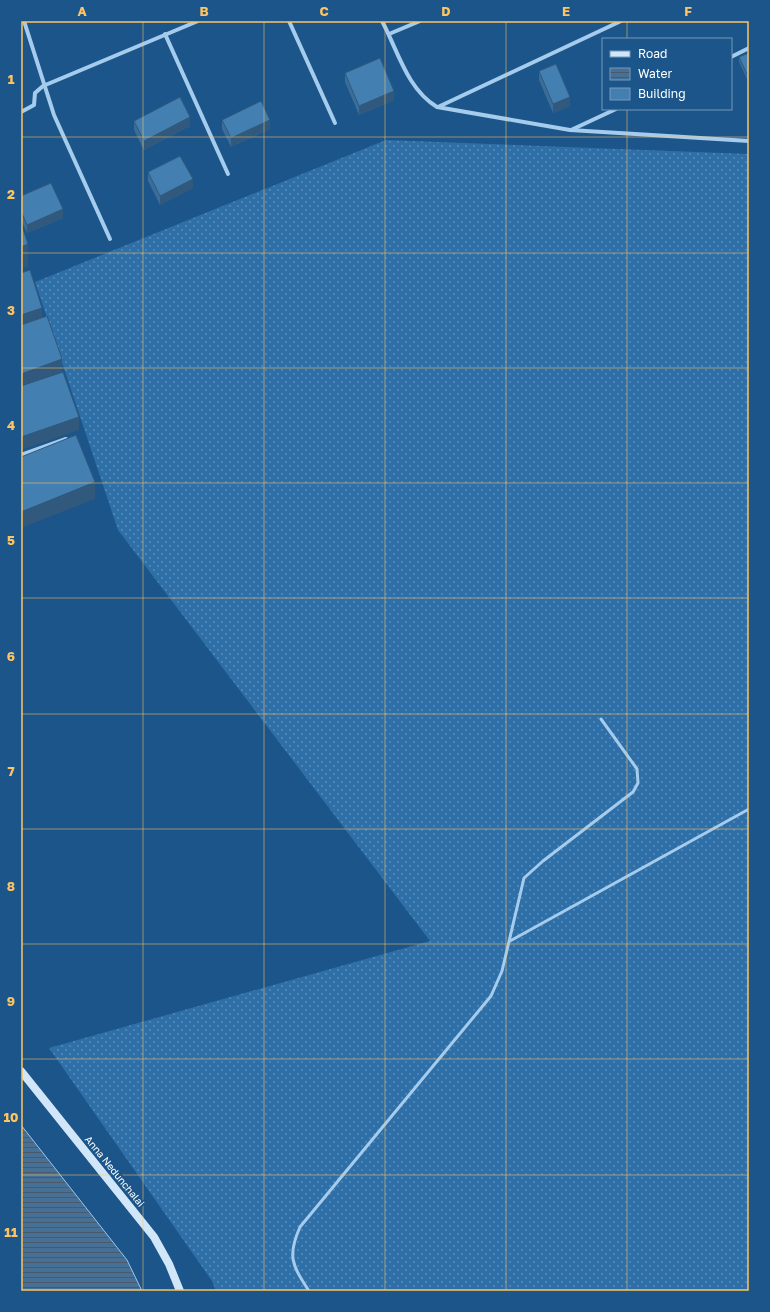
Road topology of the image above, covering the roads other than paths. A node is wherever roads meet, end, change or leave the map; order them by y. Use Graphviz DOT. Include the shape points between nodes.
graph roads {
  1 [pos="24,21"];
  2 [pos="198,21"];
  3 [pos="290,21"];
  4 [pos="382,21"];
  5 [pos="420,21"];
  6 [pos="621,21"];
  7 [pos="165,34"];
  8 [pos="389,34"];
  9 [pos="749,48"];
  10 [pos="732,56"];
  11 [pos="43,86"];
  12 [pos="437,107"];
  13 [pos="614,110"];
  14 [pos="21,112"];
  15 [pos="335,123"];
  16 [pos="570,130"];
  17 [pos="749,141"];
  18 [pos="228,174"];
  19 [pos="110,239"];
  20 [pos="71,437"];
  21 [pos="21,454"];
  22 [pos="601,719"];
  23 [pos="749,809"];
  24 [pos="510,940"];
  25 [pos="21,1071"];
  26 [pos="180,1291"];
  27 [pos="309,1291"];
  1 -- 11 [label="street"];
  2 -- 7 [label="street"];
  3 -- 15 [label="street"];
  4 -- 8 [label="street"];
  5 -- 8 [label="street"];
  6 -- 12 [label="street"];
  7 -- 11 [label="street"];
  7 -- 18 [label="street"];
  8 -- 12 [label="street" via="415,88"];
  9 -- 10 [label="street"];
  11 -- 14 [label="street" via="35,93 34,105"];
  11 -- 19 [label="street"];
  12 -- 16 [label="street"];
  13 -- 16 [label="street"];
  16 -- 17 [label="street"];
  20 -- 21 [label="street"];
  22 -- 24 [label="lane" via="636,769 638,783 633,792 528,873 524,878"];
  23 -- 24 [label="lane"];
  24 -- 27 [label="lane" via="502,971 491,996 300,1227 292,1251 294,1263"];
  25 -- 26 [label="street, Anna Nedunchalai" via="154,1237"];
}
